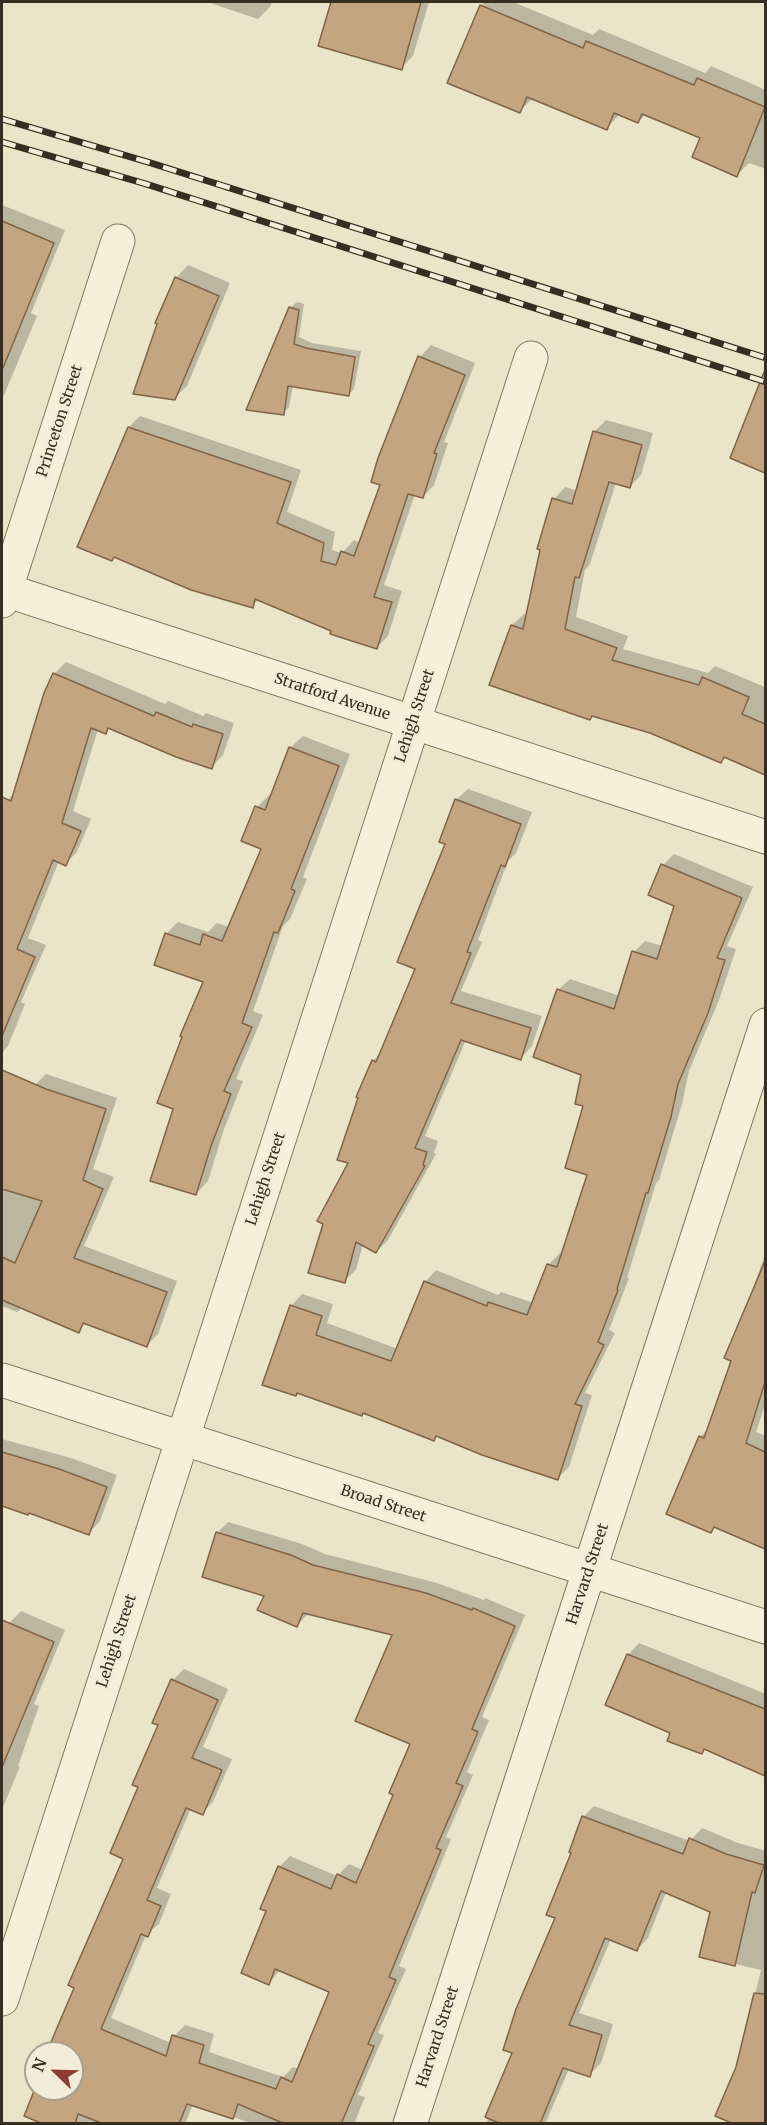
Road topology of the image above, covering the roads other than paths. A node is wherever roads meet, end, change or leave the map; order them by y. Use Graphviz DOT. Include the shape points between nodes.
graph roads {
  1 [pos="118,241"];
  2 [pos="531,358"];
  3 [pos="3,593"];
  4 [pos="413,723"];
  5 [pos="765,837"];
  6 [pos="765,1025"];
  7 [pos="2,1380"];
  8 [pos="182,1438"];
  9 [pos="589,1570"];
  10 [pos="765,1627"];
  11 [pos="2,1999"];
  12 [pos="410,2124"];
  1 -- 3 [label="street, Princeton Street"];
  2 -- 4 [label="street, Lehigh Street"];
  3 -- 4 [label="street, Stratford Avenue"];
  4 -- 5 [label="street, Stratford Avenue"];
  4 -- 8 [label="street, Lehigh Street"];
  6 -- 9 [label="street, Harvard Street"];
  7 -- 8 [label="street, Broad Street"];
  8 -- 9 [label="street, Broad Street"];
  8 -- 11 [label="street, Lehigh Street"];
  9 -- 10 [label="street, Broad Street"];
  9 -- 12 [label="street, Harvard Street"];
}
